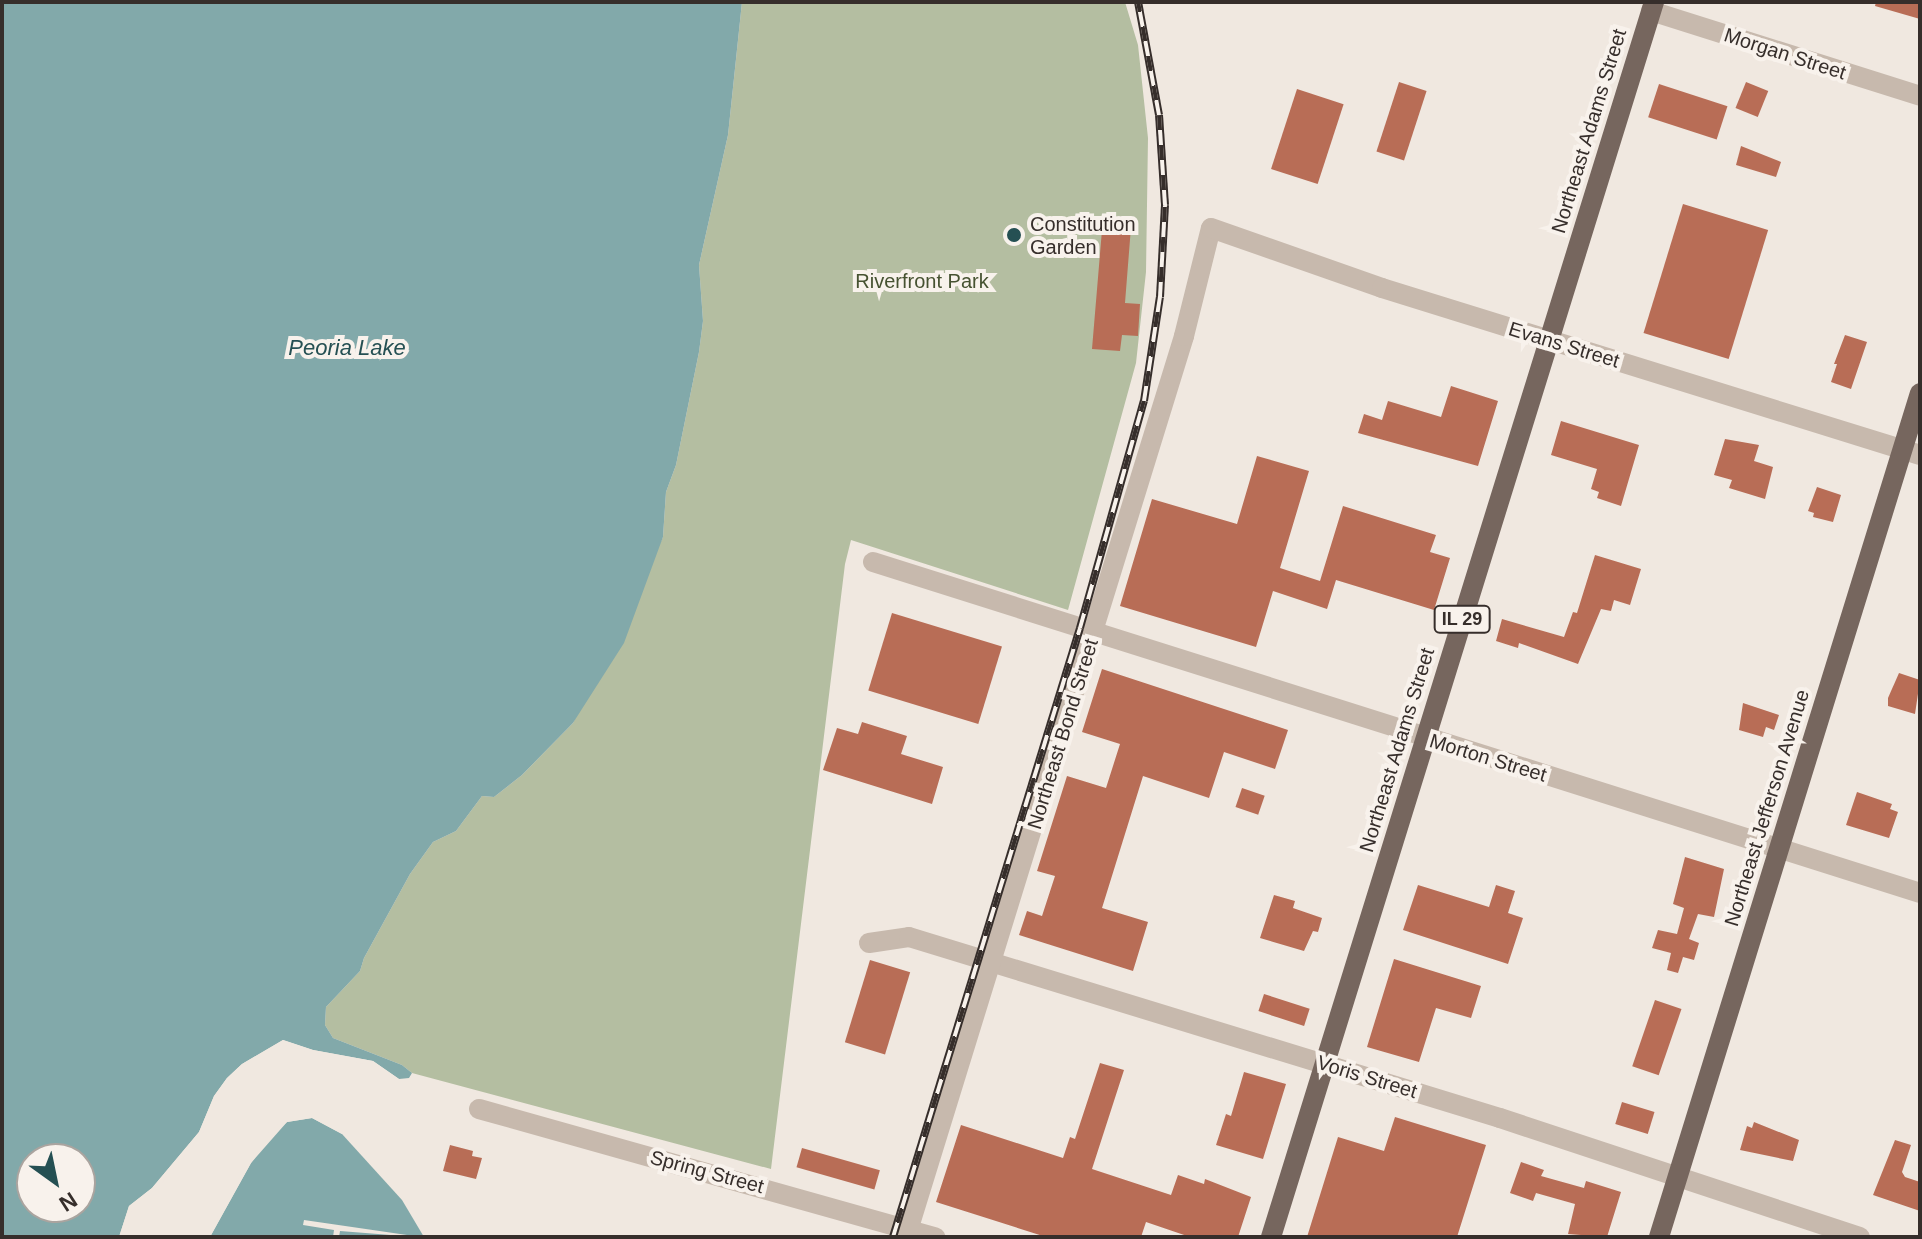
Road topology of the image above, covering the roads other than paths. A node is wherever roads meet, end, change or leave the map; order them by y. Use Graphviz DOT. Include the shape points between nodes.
graph roads {
  1 [pos="1652,6"];
  2 [pos="1920,96"];
  3 [pos="1211,228"];
  4 [pos="1549,341"];
  5 [pos="1920,393"];
  6 [pos="1912,452"];
  7 [pos="873,562"];
  8 [pos="1094,633"];
  9 [pos="1425,738"];
  10 [pos="1780,850"];
  11 [pos="1920,893"];
  12 [pos="869,943"];
  13 [pos="993,963"];
  14 [pos="1324,1063"];
  15 [pos="479,1109"];
  16 [pos="1677,1179"];
  17 [pos="907,1233"];
  18 [pos="935,1237"];
  19 [pos="1271,1237"];
  20 [pos="1659,1237"];
  21 [pos="1860,1237"];
  1 -- 2 [label="street, Morgan Street"];
  1 -- 4 [label="main road, Northeast Adams Street / IL 29"];
  3 -- 4 [label="street, Evans Street"];
  3 -- 8 [label="street, Northeast Bond Street" via="1184,336"];
  4 -- 6 [label="street, Evans Street"];
  4 -- 9 [label="main road, Northeast Adams Street / IL 29"];
  5 -- 6 [label="main road, Northeast Jefferson Avenue"];
  6 -- 10 [label="main road, Northeast Jefferson Avenue"];
  7 -- 8 [label="street, Morton Street"];
  8 -- 9 [label="street, Morton Street"];
  8 -- 13 [label="street, Northeast Bond Street"];
  9 -- 10 [label="street, Morton Street"];
  9 -- 14 [label="main road, Northeast Adams Street / IL 29"];
  10 -- 11 [label="street, Morton Street"];
  10 -- 16 [label="main road, Northeast Jefferson Avenue"];
  12 -- 13 [label="street, Voris Street" via="909,937"];
  13 -- 14 [label="street, Voris Street"];
  13 -- 17 [label="street, Northeast Bond Street"];
  14 -- 16 [label="street, Voris Street"];
  14 -- 19 [label="main road, Northeast Adams Street / IL 29"];
  15 -- 17 [label="street, Spring Street"];
  16 -- 20 [label="main road, Northeast Jefferson Avenue"];
  16 -- 21 [label="street, Voris Street"];
  17 -- 18 [label="street, Spring Street"];
}
